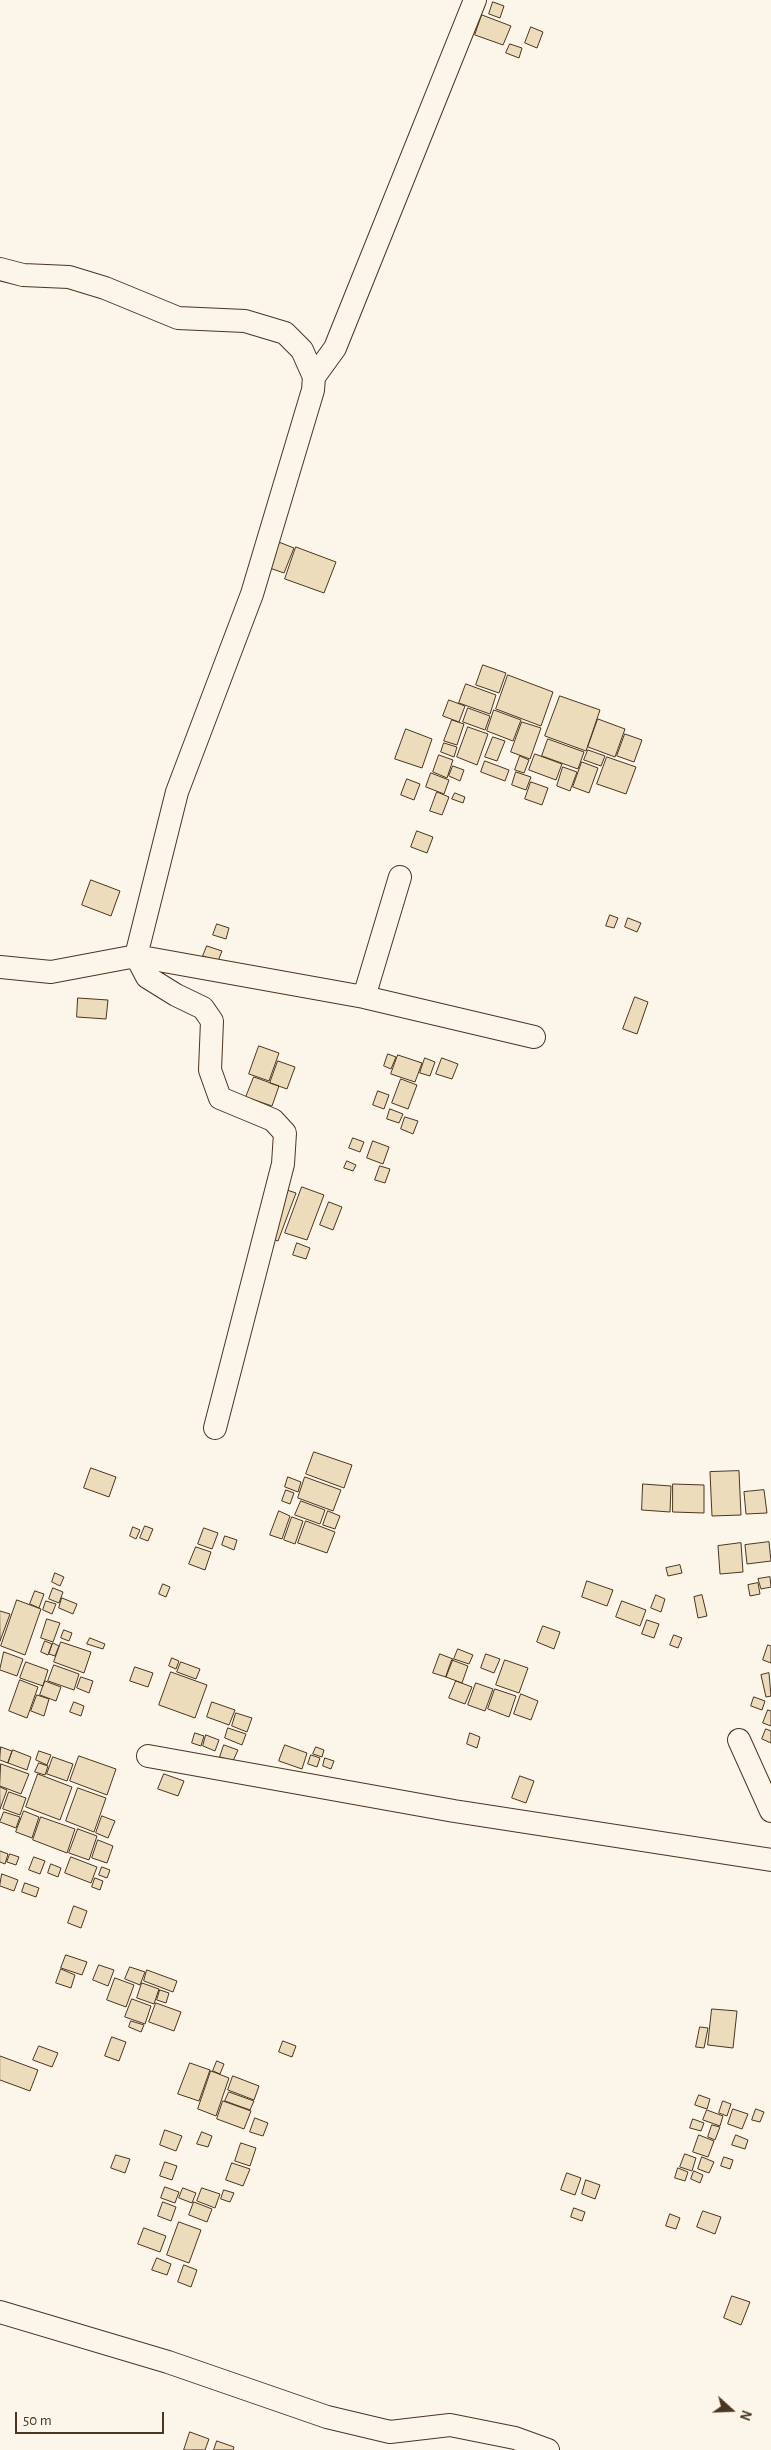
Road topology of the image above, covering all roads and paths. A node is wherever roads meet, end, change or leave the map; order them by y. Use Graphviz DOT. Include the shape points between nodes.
graph roads {
  1 [pos="475,0"];
  2 [pos="0,269"];
  3 [pos="314,377"];
  4 [pos="400,877"];
  5 [pos="136,956"];
  6 [pos="0,967"];
  7 [pos="364,997"];
  8 [pos="534,1037"];
  9 [pos="215,1428"];
  10 [pos="739,1740"];
  11 [pos="148,1756"];
  12 [pos="771,1811"];
  13 [pos="771,1860"];
  14 [pos="0,2312"];
  15 [pos="548,2450"];
  1 -- 3 [label="street" via="339,340"];
  2 -- 3 [label="street" via="23,275 69,277 178,318 245,321 284,333 302,350"];
  3 -- 5 [label="street" via="313,390 252,594 177,792"];
  4 -- 7 [label="street"];
  5 -- 6 [label="street" via="51,972"];
  5 -- 7 [label="street"];
  5 -- 9 [label="street" via="147,977 203,1008 212,1021 210,1070 220,1098 272,1120 285,1133 283,1164"];
  7 -- 8 [label="street"];
  10 -- 12 [label="street"];
  11 -- 13 [label="street" via="454,1811"];
  14 -- 15 [label="street" via="168,2362 327,2417 390,2432 450,2424 515,2438"];
}
